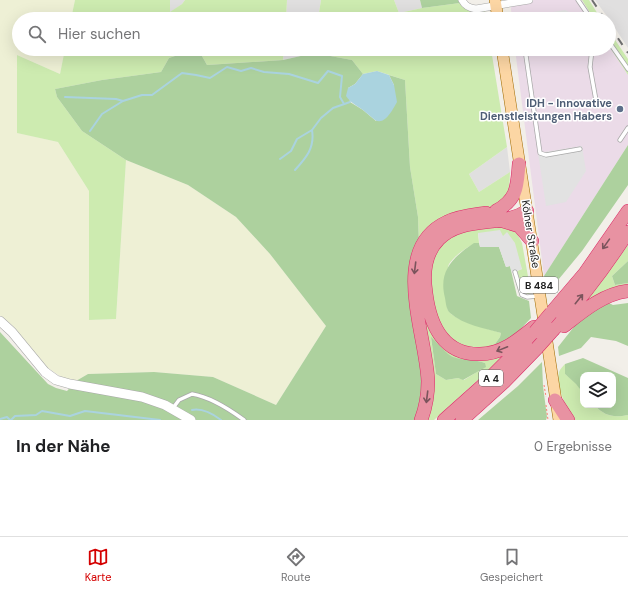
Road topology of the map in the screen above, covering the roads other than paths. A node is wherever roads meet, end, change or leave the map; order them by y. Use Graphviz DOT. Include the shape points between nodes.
graph roads {
  1 [pos="462,0"];
  2 [pos="529,0"];
  3 [pos="578,0"];
  4 [pos="495,3"];
  5 [pos="586,12"];
  6 [pos="616,52"];
  7 [pos="503,56"];
  8 [pos="526,56"];
  9 [pos="591,56"];
  10 [pos="628,69"];
  11 [pos="597,106"];
  12 [pos="628,128"];
  13 [pos="620,140"];
  14 [pos="580,149"];
  15 [pos="519,164"];
  16 [pos="527,211"];
  17 [pos="628,211"];
  18 [pos="498,216"];
  19 [pos="628,232"];
  20 [pos="532,241"];
  21 [pos="515,272"];
  22 [pos="628,291"];
  23 [pos="541,296"];
  24 [pos="0,321"];
  25 [pos="534,330"];
  26 [pos="554,332"];
  27 [pos="555,400"];
  28 [pos="172,409"];
  29 [pos="191,420"];
  30 [pos="244,420"];
  31 [pos="421,420"];
  32 [pos="444,420"];
  33 [pos="462,420"];
  34 [pos="559,420"];
  35 [pos="568,420"];
  1 -- 4 [label="street" via="470,8 481,8"];
  2 -- 4 [label="street"];
  3 -- 5 [label="lane"];
  6 -- 10 [label="lane"];
  7 -- 15 [label="main road, Kölner Straße"];
  8 -- 14 [label="lane" via="540,153 546,155"];
  9 -- 11 [label="lane" via="590,67"];
  12 -- 13 [label="lane"];
  15 -- 16 [label="main road, Kölner Straße"];
  15 -- 18 [label="highway" via="515,195"];
  16 -- 18 [label="highway" via="517,209"];
  16 -- 20 [label="main road, Kölner Straße / B 484"];
  17 -- 25 [label="highway, one-way, bridge" via="585,273 551,314"];
  18 -- 20 [label="highway" via="519,226"];
  25 -- 18 [label="highway, one-way" via="497,351 481,354 465,352 450,346 432,321 424,274 427,257 434,244 456,228"];
  18 -- 31 [label="highway, one-way" via="462,217 446,222 428,236 416,259 414,282 428,382 427,401"];
  26 -- 19 [label="highway, one-way"];
  20 -- 23 [label="main road, Kölner Straße / B 484"];
  21 -- 23 [label="lane" via="522,295"];
  22 -- 26 [label="highway" via="602,299"];
  23 -- 27 [label="main road, Kölner Straße / B 484"];
  24 -- 28 [label="street" via="45,372 56,380 142,397"];
  25 -- 32 [label="highway, A 4" via="482,386"];
  26 -- 33 [label="highway, A 4, bridge"];
  27 -- 34 [label="main road, Kölner Straße / B 484"];
  27 -- 35 [label="highway"];
  28 -- 29 [label="street"];
  28 -- 30 [label="lane" via="179,400 192,394 208,398"];
}
